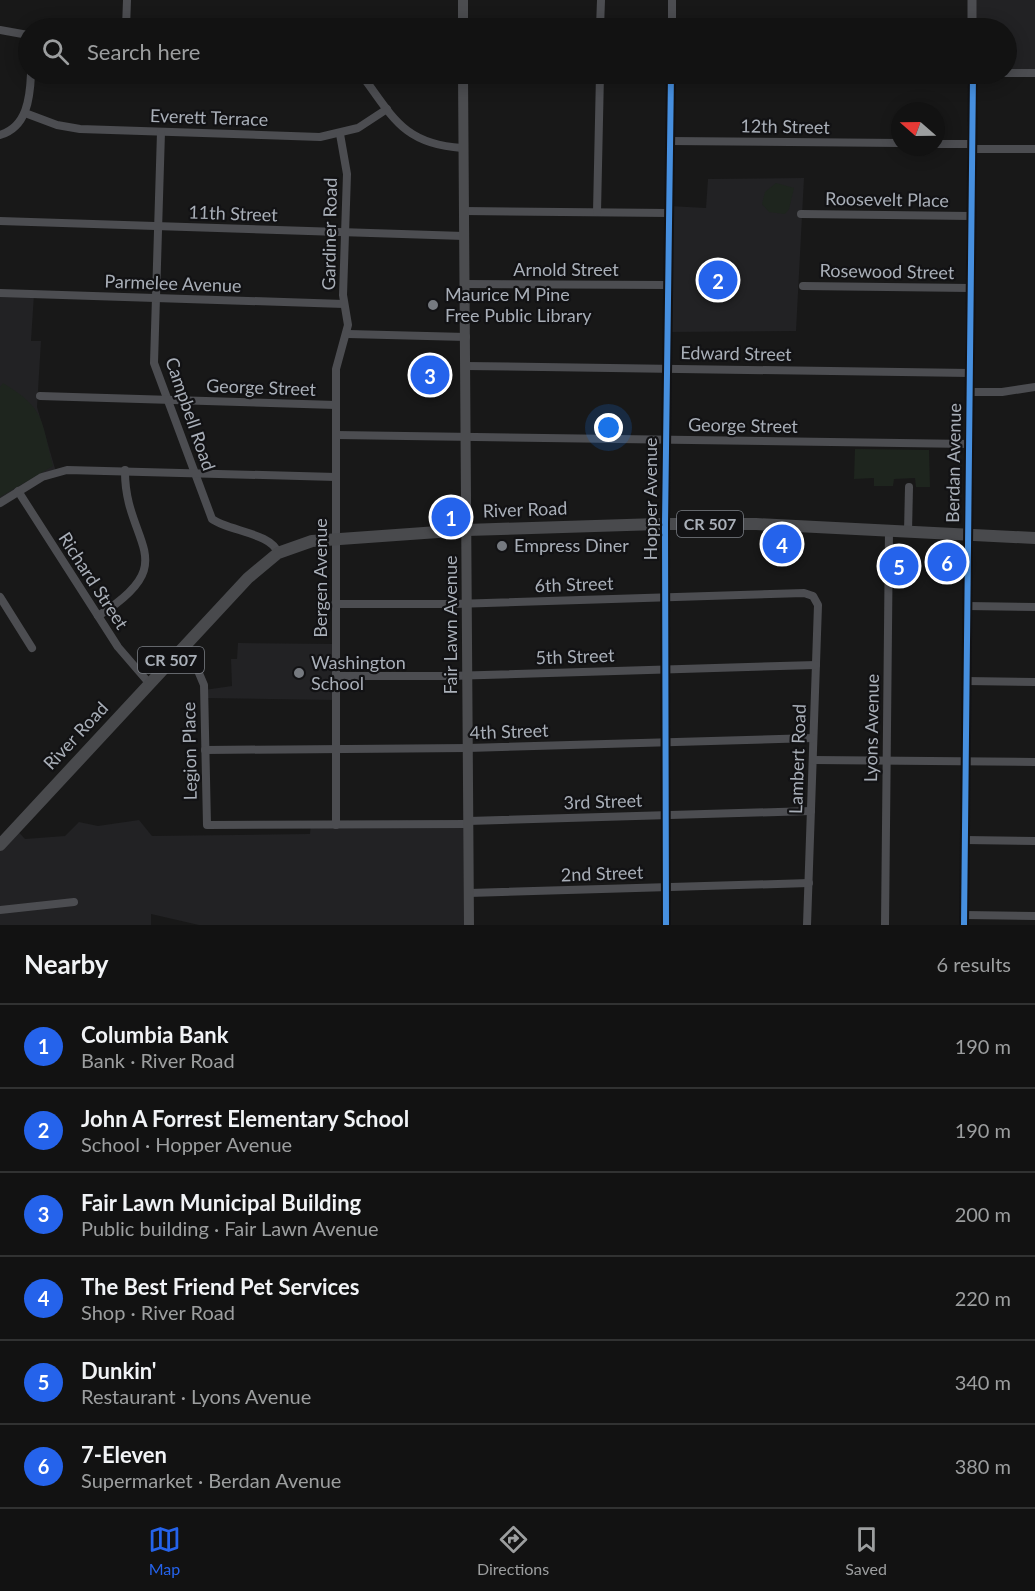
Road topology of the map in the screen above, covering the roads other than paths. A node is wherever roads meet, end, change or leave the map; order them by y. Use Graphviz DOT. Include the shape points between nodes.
graph roads {
  1 [pos="127,0"];
  2 [pos="463,0"];
  3 [pos="601,0"];
  4 [pos="672,0"];
  5 [pos="972,0"];
  6 [pos="126,18"];
  7 [pos="463,18"];
  8 [pos="600,18"];
  9 [pos="672,18"];
  10 [pos="972,18"];
  11 [pos="0,30"];
  12 [pos="18,33"];
  13 [pos="1017,73"];
  14 [pos="1035,73"];
  15 [pos="29,84"];
  16 [pos="368,84"];
  17 [pos="463,84"];
  18 [pos="600,84"];
  19 [pos="671,84"];
  20 [pos="973,84"];
  21 [pos="387,109"];
  22 [pos="25,113"];
  23 [pos="161,132"];
  24 [pos="340,134"];
  25 [pos="0,135"];
  26 [pos="670,141"];
  27 [pos="891,143"];
  28 [pos="945,144"];
  29 [pos="972,146"];
  30 [pos="462,148"];
  31 [pos="1035,149"];
  32 [pos="464,211"];
  33 [pos="597,212"];
  34 [pos="669,213"];
  35 [pos="801,214"];
  36 [pos="971,216"];
  37 [pos="0,221"];
  38 [pos="158,226"];
  39 [pos="346,232"];
  40 [pos="464,236"];
  41 [pos="464,284"];
  42 [pos="668,285"];
  43 [pos="802,286"];
  44 [pos="970,288"];
  45 [pos="0,293"];
  46 [pos="156,298"];
  47 [pos="344,304"];
  48 [pos="348,334"];
  49 [pos="465,337"];
  50 [pos="465,366"];
  51 [pos="667,369"];
  52 [pos="970,373"];
  53 [pos="1035,387"];
  54 [pos="970,392"];
  55 [pos="40,396"];
  56 [pos="166,400"];
  57 [pos="336,405"];
  58 [pos="336,435"];
  59 [pos="465,437"];
  60 [pos="666,440"];
  61 [pos="969,444"];
  62 [pos="125,470"];
  63 [pos="193,473"];
  64 [pos="336,477"];
  65 [pos="909,487"];
  66 [pos="18,491"];
  67 [pos="0,503"];
  68 [pos="665,524"];
  69 [pos="466,530"];
  70 [pos="889,531"];
  71 [pos="908,532"];
  72 [pos="968,535"];
  73 [pos="1035,538"];
  74 [pos="336,539"];
  75 [pos="278,553"];
  76 [pos="813,596"];
  77 [pos="0,597"];
  78 [pos="665,597"];
  79 [pos="468,603"];
  80 [pos="335,604"];
  81 [pos="967,606"];
  82 [pos="1035,607"];
  83 [pos="98,616"];
  84 [pos="32,648"];
  85 [pos="181,648"];
  86 [pos="816,665"];
  87 [pos="665,669"];
  88 [pos="468,675"];
  89 [pos="336,676"];
  90 [pos="966,681"];
  91 [pos="1035,682"];
  92 [pos="149,683"];
  93 [pos="813,738"];
  94 [pos="666,742"];
  95 [pos="468,748"];
  96 [pos="336,749"];
  97 [pos="205,750"];
  98 [pos="813,760"];
  99 [pos="887,760"];
  100 [pos="965,761"];
  101 [pos="1035,762"];
  102 [pos="811,811"];
  103 [pos="666,815"];
  104 [pos="468,823"];
  105 [pos="207,825"];
  106 [pos="336,825"];
  107 [pos="965,840"];
  108 [pos="1035,841"];
  109 [pos="0,845"];
  110 [pos="808,883"];
  111 [pos="666,887"];
  112 [pos="469,893"];
  113 [pos="74,902"];
  114 [pos="0,910"];
  115 [pos="964,915"];
  116 [pos="1035,916"];
  117 [pos="469,925"];
  118 [pos="666,925"];
  119 [pos="807,925"];
  120 [pos="885,925"];
  121 [pos="964,925"];
  1 -- 6 [label="street"];
  2 -- 7 [label="main road"];
  3 -- 8 [label="street"];
  4 -- 9 [label="street"];
  5 -- 10 [label="street"];
  11 -- 12 [label="street"];
  13 -- 14 [label="street"];
  15 -- 22 [label="street"];
  16 -- 21 [label="street"];
  17 -- 30 [label="main road, Fair Lawn Avenue"];
  18 -- 33 [label="street"];
  19 -- 26 [label="street, Hopper Avenue"];
  20 -- 29 [label="street, Berdan Avenue"];
  21 -- 24 [label="street, Everett Terrace" via="358,128"];
  21 -- 30 [label="street" via="421,141"];
  22 -- 23 [label="street, Everett Terrace" via="80,129"];
  22 -- 25 [label="street" via="12,130"];
  23 -- 24 [label="street, Everett Terrace" via="311,137"];
  23 -- 38 [label="street, Campbell Road"];
  24 -- 39 [label="street, Gardiner Road" via="347,174"];
  26 -- 27 [label="street, 12th Street"];
  26 -- 34 [label="street, Hopper Avenue"];
  28 -- 29 [label="street"];
  29 -- 31 [label="street"];
  29 -- 36 [label="street, Berdan Avenue"];
  30 -- 32 [label="main road, Fair Lawn Avenue"];
  32 -- 33 [label="street"];
  32 -- 40 [label="main road, Fair Lawn Avenue"];
  33 -- 34 [label="street"];
  34 -- 42 [label="street, Hopper Avenue"];
  35 -- 36 [label="street, Roosevelt Place"];
  36 -- 44 [label="street, Berdan Avenue"];
  37 -- 38 [label="street, 11th Street"];
  38 -- 39 [label="street, 11th Street"];
  38 -- 46 [label="street, Campbell Road"];
  39 -- 40 [label="street, 11th Street"];
  39 -- 47 [label="street, Gardiner Road"];
  40 -- 41 [label="main road, Fair Lawn Avenue"];
  41 -- 42 [label="street, Arnold Street"];
  41 -- 49 [label="main road, Fair Lawn Avenue"];
  42 -- 51 [label="street, Hopper Avenue"];
  43 -- 44 [label="street, Rosewood Street"];
  44 -- 52 [label="street, Berdan Avenue"];
  45 -- 46 [label="street, Parmelee Avenue"];
  46 -- 47 [label="street, Parmelee Avenue"];
  46 -- 56 [label="street, Campbell Road" via="154,363"];
  47 -- 48 [label="street, Gardiner Road"];
  48 -- 49 [label="street"];
  48 -- 57 [label="street, Bergen Avenue" via="337,363"];
  49 -- 50 [label="main road, Fair Lawn Avenue"];
  50 -- 51 [label="street, Edward Street"];
  50 -- 59 [label="main road, Fair Lawn Avenue"];
  51 -- 52 [label="street, Edward Street"];
  51 -- 60 [label="street, Hopper Avenue"];
  52 -- 54 [label="street, Berdan Avenue"];
  53 -- 54 [label="street"];
  54 -- 61 [label="street, Berdan Avenue"];
  55 -- 56 [label="street, George Street"];
  56 -- 57 [label="street, George Street"];
  56 -- 63 [label="street, Campbell Road"];
  57 -- 58 [label="street, Bergen Avenue"];
  58 -- 59 [label="street, George Street"];
  58 -- 64 [label="street, Bergen Avenue"];
  59 -- 60 [label="street, George Street"];
  59 -- 69 [label="main road, Fair Lawn Avenue"];
  60 -- 61 [label="street, George Street"];
  60 -- 68 [label="street, Hopper Avenue"];
  61 -- 72 [label="street, Berdan Avenue"];
  62 -- 63 [label="street"];
  62 -- 66 [label="street" via="57,471"];
  62 -- 83 [label="street" via="125,493 145,550 144,565 135,590"];
  63 -- 64 [label="street"];
  63 -- 75 [label="street, Campbell Road" via="212,519 267,540"];
  64 -- 74 [label="street, Bergen Avenue"];
  65 -- 71 [label="street"];
  66 -- 67 [label="street"];
  66 -- 83 [label="street, Richard Street"];
  68 -- 69 [label="main road, River Road / CR 507"];
  68 -- 70 [label="main road, River Road / CR 507" via="806,525"];
  68 -- 78 [label="street, Hopper Avenue"];
  69 -- 74 [label="main road, River Road / CR 507"];
  69 -- 79 [label="main road, Fair Lawn Avenue"];
  70 -- 71 [label="main road, River Road / CR 507"];
  70 -- 99 [label="street, Lyons Avenue"];
  71 -- 72 [label="main road, River Road / CR 507"];
  72 -- 73 [label="main road, River Road / CR 507"];
  72 -- 81 [label="street, Berdan Avenue"];
  74 -- 75 [label="main road, River Road / CR 507"];
  74 -- 80 [label="street, Bergen Avenue"];
  75 -- 85 [label="main road, River Road / CR 507" via="251,574"];
  76 -- 78 [label="street, 6th Street" via="804,593"];
  76 -- 86 [label="street, Lambert Road" via="818,605"];
  77 -- 84 [label="street"];
  78 -- 79 [label="street, 6th Street"];
  78 -- 87 [label="street, Hopper Avenue"];
  79 -- 80 [label="street, 6th Street"];
  79 -- 88 [label="main road, Fair Lawn Avenue"];
  80 -- 89 [label="street, Bergen Avenue"];
  81 -- 82 [label="street"];
  81 -- 90 [label="street, Berdan Avenue"];
  83 -- 92 [label="street, Richard Street" via="124,656"];
  85 -- 92 [label="main road, River Road / CR 507"];
  85 -- 97 [label="street, Legion Place" via="196,666 204,685"];
  86 -- 87 [label="street, 5th Street"];
  86 -- 93 [label="street, Lambert Road"];
  87 -- 88 [label="street, 5th Street"];
  87 -- 94 [label="street, Hopper Avenue"];
  88 -- 89 [label="street, 5th Street"];
  88 -- 95 [label="main road, Fair Lawn Avenue"];
  89 -- 96 [label="street, Bergen Avenue"];
  90 -- 91 [label="street"];
  90 -- 100 [label="street, Berdan Avenue"];
  92 -- 109 [label="main road, River Road / CR 507"];
  93 -- 94 [label="street, 4th Street"];
  93 -- 98 [label="street, Lambert Road"];
  94 -- 95 [label="street, 4th Street"];
  94 -- 103 [label="street, Hopper Avenue"];
  95 -- 96 [label="street, 4th Street"];
  95 -- 104 [label="main road, Fair Lawn Avenue"];
  96 -- 97 [label="street, 4th Street"];
  96 -- 106 [label="street, Bergen Avenue"];
  97 -- 105 [label="street, Legion Place"];
  98 -- 99 [label="street"];
  98 -- 102 [label="street, Lambert Road"];
  99 -- 100 [label="street"];
  99 -- 120 [label="street, Lyons Avenue"];
  100 -- 101 [label="street"];
  100 -- 107 [label="street, Berdan Avenue"];
  102 -- 103 [label="street, 3rd Street"];
  102 -- 110 [label="street, Lambert Road"];
  103 -- 104 [label="street, 3rd Street"];
  103 -- 111 [label="street, Hopper Avenue"];
  104 -- 106 [label="street, 3rd Street"];
  104 -- 112 [label="main road, Fair Lawn Avenue"];
  105 -- 106 [label="street, 3rd Street"];
  107 -- 108 [label="street"];
  107 -- 115 [label="street, Berdan Avenue"];
  110 -- 111 [label="street, 2nd Street"];
  110 -- 119 [label="street, Lambert Road"];
  111 -- 112 [label="street, 2nd Street"];
  111 -- 118 [label="street, Hopper Avenue"];
  112 -- 117 [label="main road, Fair Lawn Avenue"];
  113 -- 114 [label="street"];
  115 -- 116 [label="street"];
  115 -- 121 [label="street, Berdan Avenue"];
}
